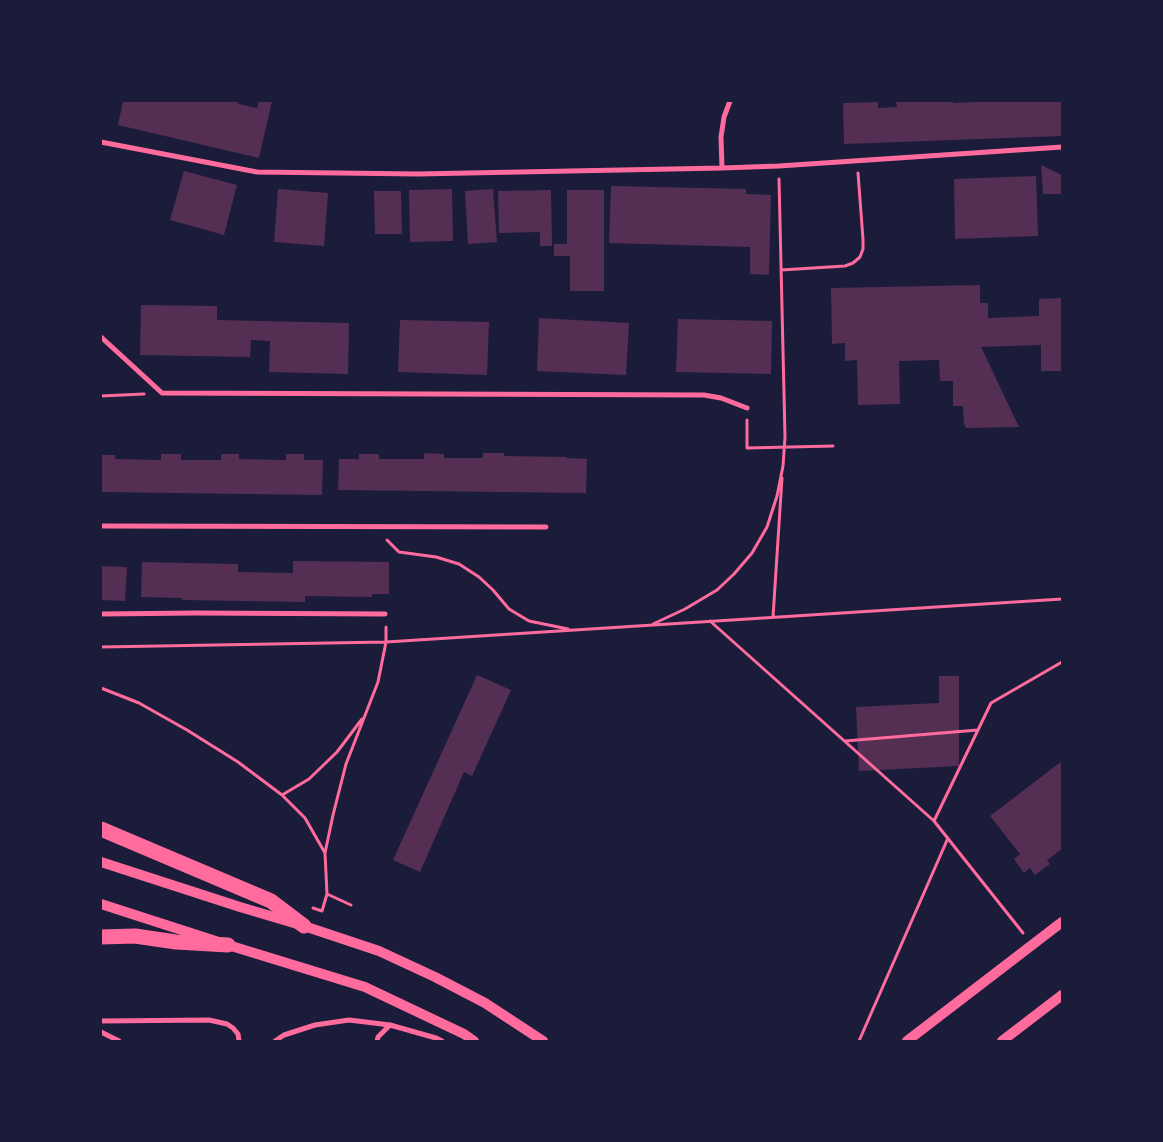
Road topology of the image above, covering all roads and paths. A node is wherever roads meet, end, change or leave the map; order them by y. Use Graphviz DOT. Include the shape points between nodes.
graph roads {
  1 [pos="730,101"];
  2 [pos="101,142"];
  3 [pos="1062,147"];
  4 [pos="858,161"];
  5 [pos="779,166"];
  6 [pos="722,168"];
  7 [pos="781,270"];
  8 [pos="101,337"];
  9 [pos="162,393"];
  10 [pos="101,396"];
  11 [pos="747,408"];
  12 [pos="833,446"];
  13 [pos="784,447"];
  14 [pos="101,526"];
  15 [pos="373,526"];
  16 [pos="546,526"];
  17 [pos="1062,599"];
  18 [pos="101,614"];
  19 [pos="385,614"];
  20 [pos="773,617"];
  21 [pos="710,621"];
  22 [pos="650,625"];
  23 [pos="573,630"];
  24 [pos="386,642"];
  25 [pos="101,647"];
  26 [pos="1062,662"];
  27 [pos="101,688"];
  28 [pos="365,716"];
  29 [pos="978,730"];
  30 [pos="844,741"];
  31 [pos="282,795"];
  32 [pos="934,821"];
  33 [pos="101,829"];
  34 [pos="948,838"];
  35 [pos="325,853"];
  36 [pos="101,862"];
  37 [pos="101,904"];
  38 [pos="351,905"];
  39 [pos="1062,922"];
  40 [pos="304,926"];
  41 [pos="101,936"];
  42 [pos="228,945"];
  43 [pos="1032,945"];
  44 [pos="1062,995"];
  45 [pos="101,1021"];
  46 [pos="390,1025"];
  47 [pos="101,1032"];
  48 [pos="119,1041"];
  49 [pos="239,1041"];
  50 [pos="275,1041"];
  51 [pos="377,1041"];
  52 [pos="442,1041"];
  53 [pos="474,1041"];
  54 [pos="542,1041"];
  55 [pos="859,1041"];
  56 [pos="906,1041"];
  57 [pos="1002,1041"];
  1 -- 6 [label="street" via="721,137"];
  2 -- 6 [label="street" via="257,172 418,174"];
  3 -- 4 [label="street"];
  4 -- 5 [label="street"];
  4 -- 7 [label="path" via="863,239 860,257 845,266"];
  5 -- 6 [label="street"];
  5 -- 7 [label="path"];
  7 -- 13 [label="path"];
  8 -- 9 [label="street"];
  9 -- 10 [label="path"];
  9 -- 11 [label="street" via="704,395"];
  11 -- 13 [label="path" via="747,448"];
  12 -- 13 [label="path"];
  13 -- 20 [label="path"];
  13 -- 22 [label="path" via="777,496 767,527 752,553 717,590"];
  14 -- 15 [label="street"];
  15 -- 16 [label="street"];
  15 -- 23 [label="path" via="399,552 459,564 479,577 509,609 529,621"];
  17 -- 20 [label="path"];
  18 -- 19 [label="street"];
  19 -- 24 [label="path"];
  20 -- 21 [label="path"];
  21 -- 22 [label="path"];
  21 -- 30 [label="path"];
  22 -- 23 [label="path"];
  23 -- 24 [label="path"];
  24 -- 25 [label="path"];
  24 -- 28 [label="path" via="378,682"];
  26 -- 29 [label="path" via="991,703"];
  27 -- 31 [label="path" via="139,703 187,730"];
  28 -- 31 [label="path" via="337,752 309,779"];
  28 -- 35 [label="path" via="346,764"];
  29 -- 30 [label="path"];
  29 -- 32 [label="path"];
  30 -- 32 [label="path"];
  31 -- 35 [label="path" via="305,818"];
  32 -- 34 [label="path"];
  33 -- 40 [label="highway" via="271,901"];
  34 -- 43 [label="path"];
  34 -- 55 [label="path"];
  35 -- 38 [label="path" via="327,894"];
  36 -- 40 [label="main road"];
  37 -- 42 [label="main road"];
  39 -- 43 [label="main road"];
  40 -- 54 [label="main road" via="379,951 434,977 485,1003"];
  41 -- 42 [label="highway"];
  42 -- 53 [label="main road" via="365,987"];
  43 -- 56 [label="main road"];
  44 -- 57 [label="main road"];
  45 -- 49 [label="street" via="209,1020 233,1028"];
  46 -- 50 [label="street" via="349,1020 315,1025"];
  46 -- 51 [label="street"];
  46 -- 52 [label="street"];
  47 -- 48 [label="street"];
}
